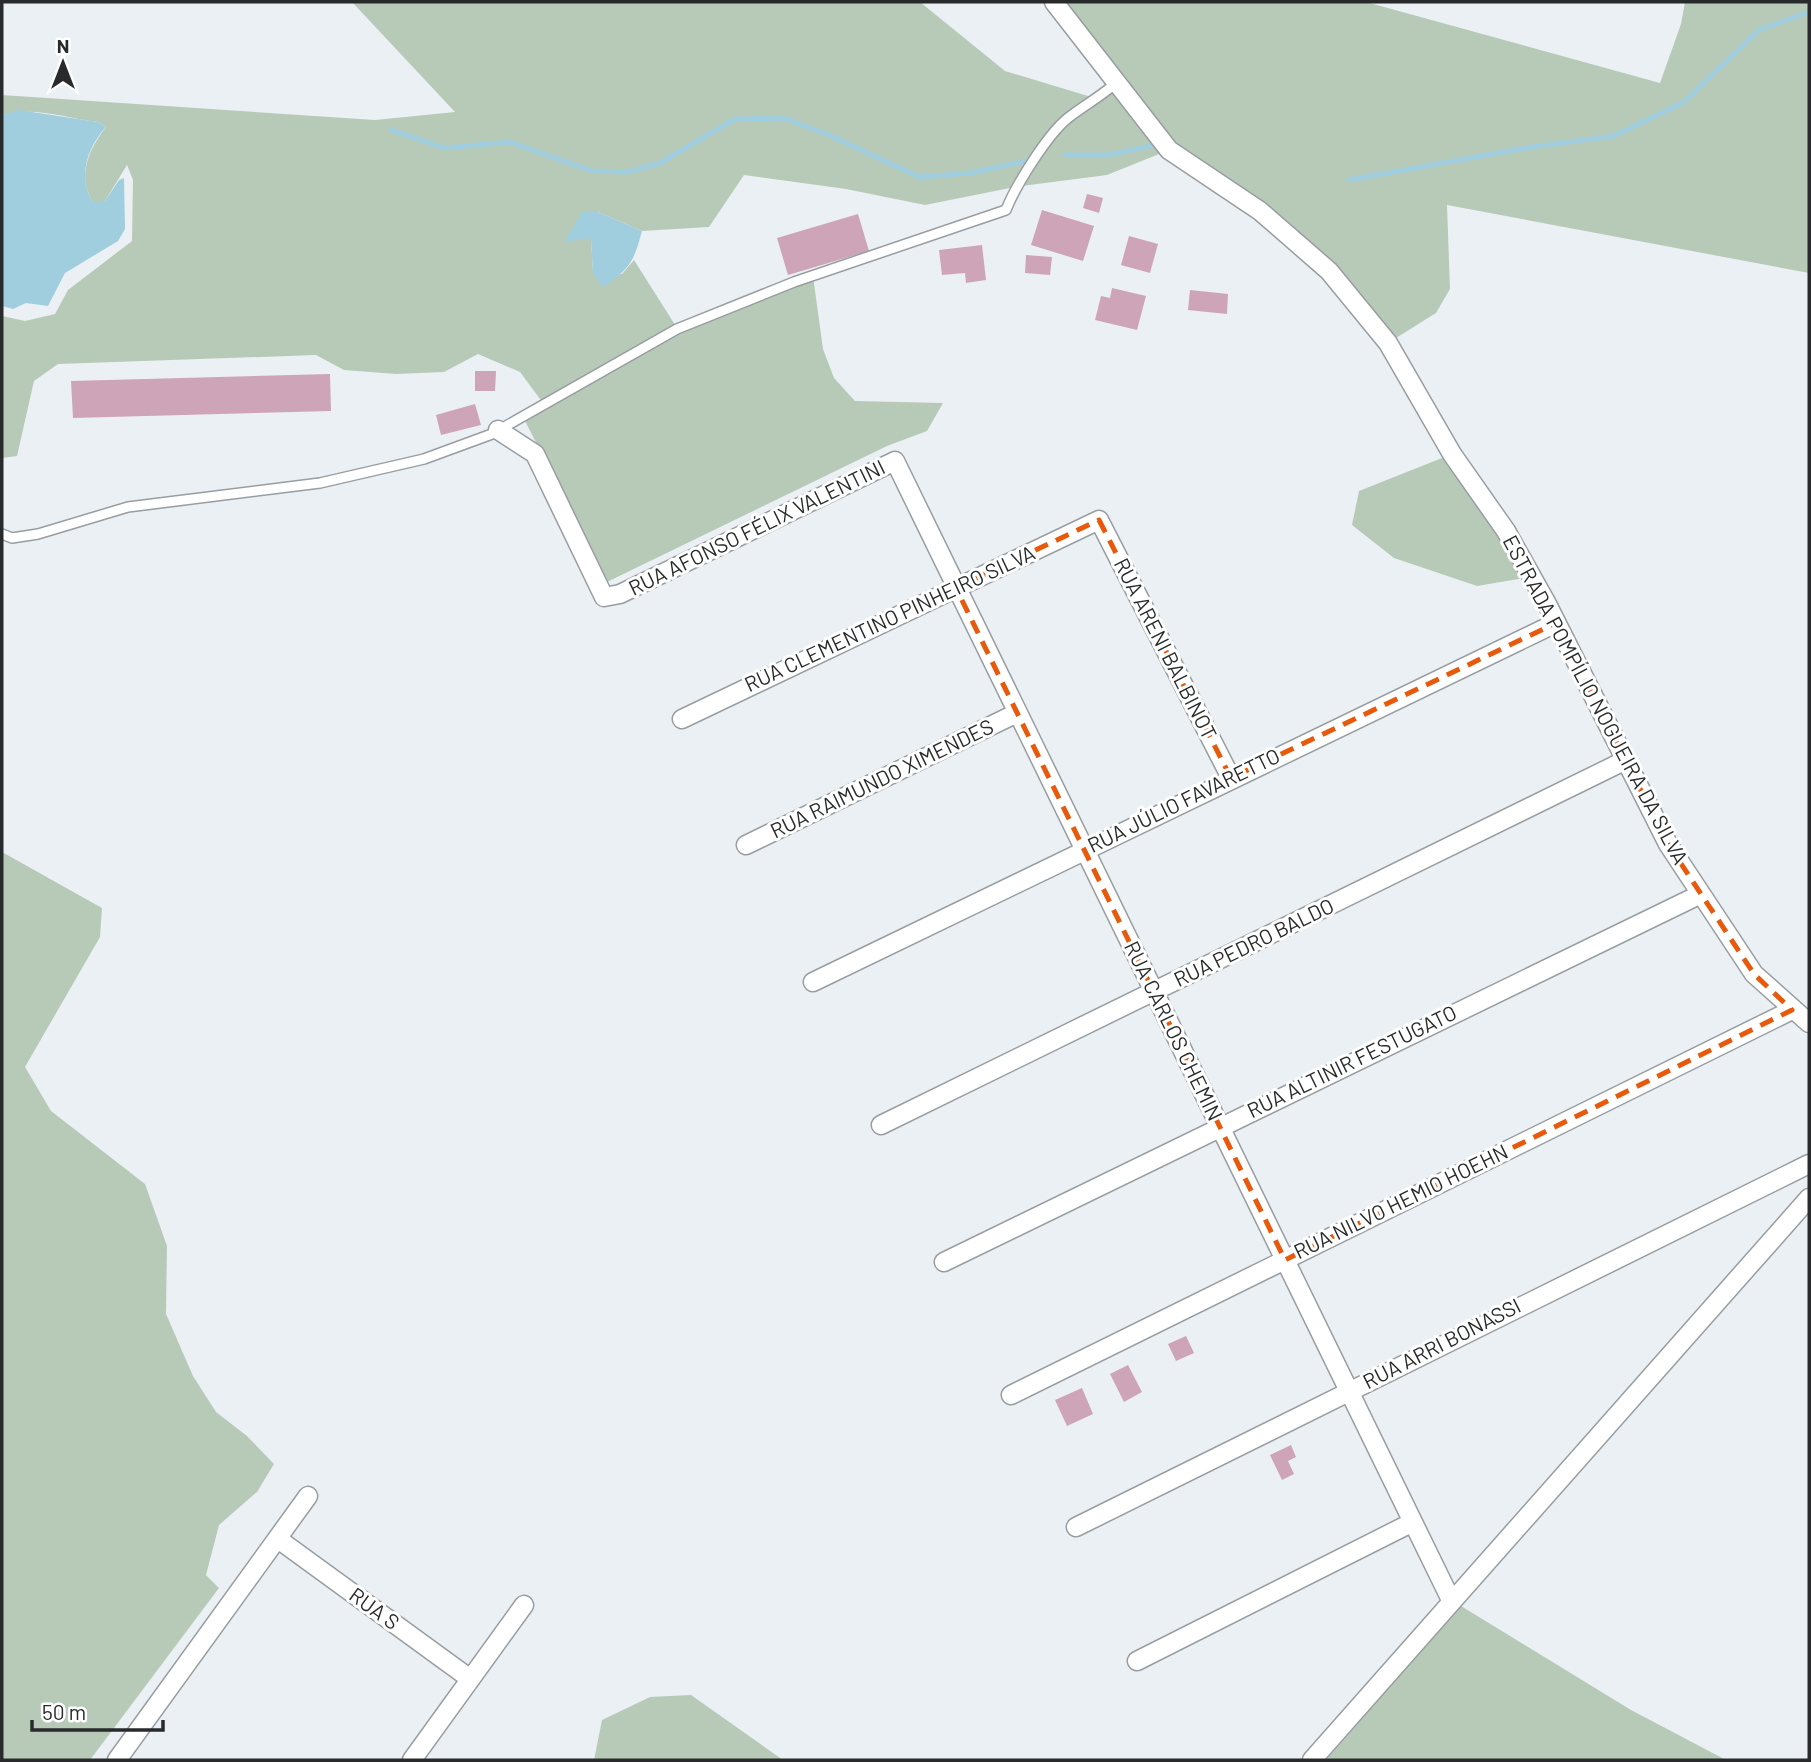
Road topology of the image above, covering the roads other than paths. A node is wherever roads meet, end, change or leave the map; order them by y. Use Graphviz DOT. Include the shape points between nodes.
graph roads {
  1 [pos="1054,2"];
  2 [pos="1117,82"];
  3 [pos="498,430"];
  4 [pos="895,461"];
  5 [pos="1099,520"];
  6 [pos="2,534"];
  7 [pos="957,588"];
  8 [pos="1556,622"];
  9 [pos="1017,713"];
  10 [pos="682,719"];
  11 [pos="1626,760"];
  12 [pos="1231,778"];
  13 [pos="746,845"];
  14 [pos="1084,850"];
  15 [pos="1701,894"];
  16 [pos="813,982"];
  17 [pos="1154,992"];
  18 [pos="1792,1010"];
  19 [pos="1809,1023"];
  20 [pos="881,1125"];
  21 [pos="1220,1127"];
  22 [pos="1809,1164"];
  23 [pos="1809,1198"];
  24 [pos="1285,1259"];
  25 [pos="944,1262"];
  26 [pos="1349,1391"];
  27 [pos="1011,1395"];
  28 [pos="308,1496"];
  29 [pos="1413,1522"];
  30 [pos="1076,1527"];
  31 [pos="278,1539"];
  32 [pos="1451,1600"];
  33 [pos="524,1605"];
  34 [pos="1137,1661"];
  35 [pos="469,1678"];
  36 [pos="117,1760"];
  37 [pos="412,1760"];
  38 [pos="1312,1760"];
  1 -- 2 [label="street, ESTRADA POMPÍLIO NOGUEIRA DA SILVA"];
  2 -- 3 [label="lane" via="1066,119 1015,187 1006,210 794,282 677,329"];
  2 -- 8 [label="street, ESTRADA POMPÍLIO NOGUEIRA DA SILVA" via="1169,150 1260,211 1320,263 1388,343 1452,454 1506,531"];
  3 -- 4 [label="street, RUA AFONSO FÉLIX VALENTINI" via="535,454 604,597 620,594"];
  3 -- 6 [label="lane" via="424,459 320,482 128,507 38,534 12,538"];
  4 -- 7 [label="street, RUA CARLOS CHEMIN"];
  5 -- 7 [label="street, RUA CLEMENTINO PINHEIRO SILVA"];
  5 -- 12 [label="street, RUA ARENI BALBINOT"];
  7 -- 9 [label="street, RUA CARLOS CHEMIN"];
  7 -- 10 [label="street, RUA CLEMENTINO PINHEIRO SILVA"];
  8 -- 11 [label="street, ESTRADA POMPÍLIO NOGUEIRA DA SILVA"];
  8 -- 12 [label="street, RUA JÚLIO FAVARETTO"];
  9 -- 13 [label="street, RUA RAIMUNDO XIMENDES"];
  9 -- 14 [label="street, RUA CARLOS CHEMIN"];
  11 -- 15 [label="street, ESTRADA POMPÍLIO NOGUEIRA DA SILVA" via="1668,844"];
  11 -- 17 [label="street, RUA PEDRO BALDO"];
  12 -- 14 [label="street, RUA JÚLIO FAVARETTO"];
  14 -- 16 [label="street, RUA JÚLIO FAVARETTO"];
  14 -- 17 [label="street, RUA CARLOS CHEMIN"];
  15 -- 18 [label="street, ESTRADA POMPÍLIO NOGUEIRA DA SILVA" via="1754,974"];
  15 -- 21 [label="street, RUA ALTINIR FESTUGATO"];
  17 -- 20 [label="street, RUA PEDRO BALDO"];
  17 -- 21 [label="street, RUA CARLOS CHEMIN"];
  18 -- 19 [label="street, ESTRADA POMPÍLIO NOGUEIRA DA SILVA"];
  18 -- 24 [label="street, RUA NILVO HEMIO HOEHN"];
  21 -- 24 [label="street, RUA CARLOS CHEMIN"];
  21 -- 25 [label="street, RUA ALTINIR FESTUGATO"];
  22 -- 26 [label="street, RUA ARRI BONASSI"];
  23 -- 32 [label="street"];
  24 -- 26 [label="street, RUA CARLOS CHEMIN"];
  24 -- 27 [label="street, RUA NILVO HEMIO HOEHN"];
  26 -- 29 [label="street, RUA CARLOS CHEMIN"];
  26 -- 30 [label="street, RUA ARRI BONASSI"];
  28 -- 31 [label="street"];
  29 -- 32 [label="street, RUA CARLOS CHEMIN"];
  29 -- 34 [label="street"];
  31 -- 35 [label="street, RUA S"];
  31 -- 36 [label="street"];
  32 -- 38 [label="street"];
  33 -- 35 [label="street"];
  35 -- 37 [label="street"];
}
